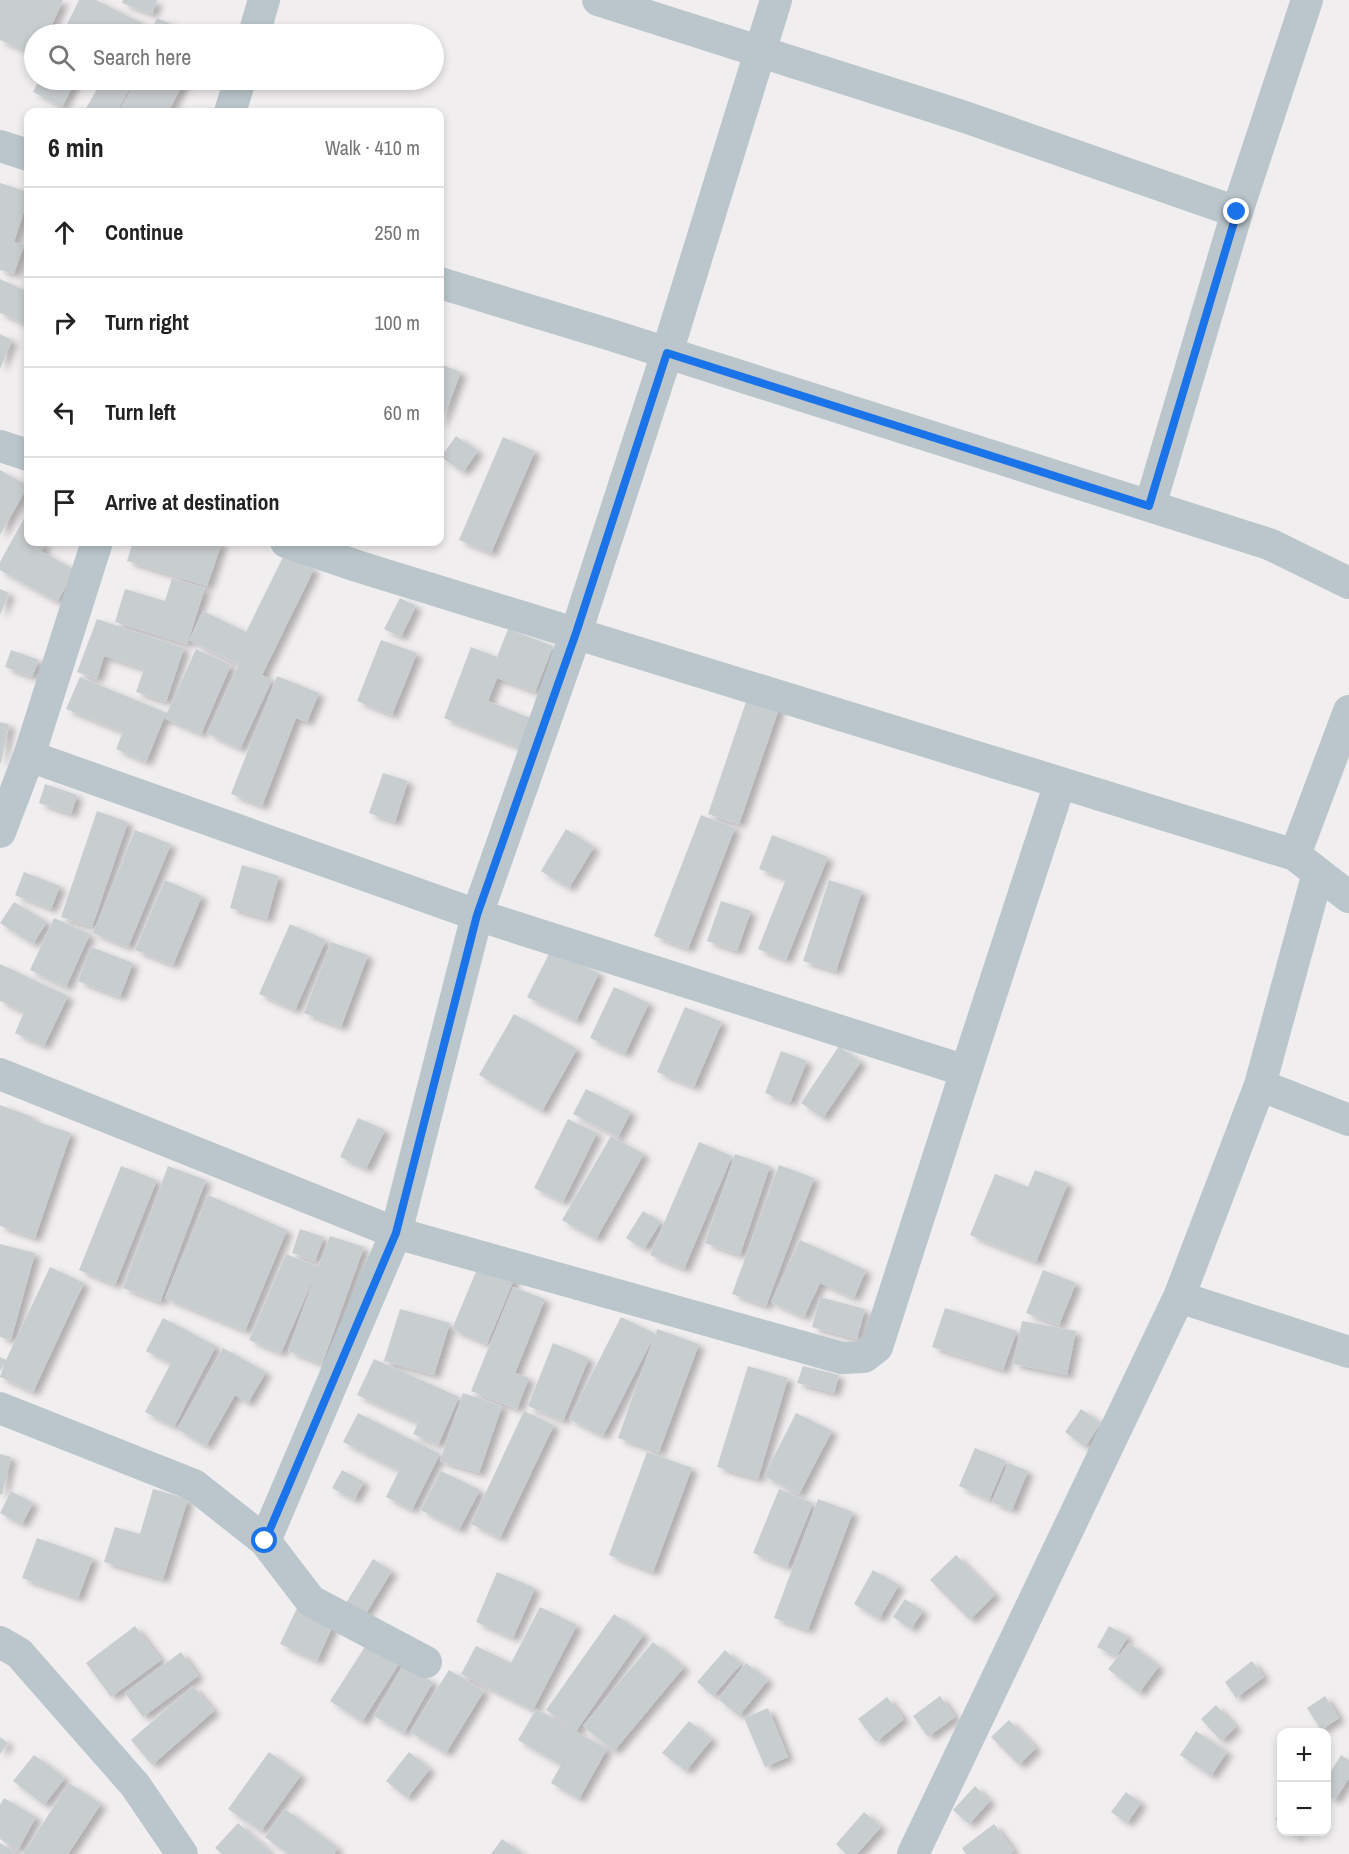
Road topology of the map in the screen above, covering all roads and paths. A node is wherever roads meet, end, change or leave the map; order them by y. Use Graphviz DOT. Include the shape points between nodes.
graph roads {
  1 [pos="264,0"];
  2 [pos="598,0"];
  3 [pos="776,0"];
  4 [pos="1307,0"];
  5 [pos="257,24"];
  6 [pos="759,51"];
  7 [pos="237,90"];
  8 [pos="231,108"];
  9 [pos="0,146"];
  10 [pos="24,154"];
  11 [pos="1237,212"];
  12 [pos="444,284"];
  13 [pos="667,353"];
  14 [pos="0,446"];
  15 [pos="24,454"];
  16 [pos="1149,506"];
  17 [pos="96,546"];
  18 [pos="299,546"];
  19 [pos="1349,583"];
  20 [pos="576,633"];
  21 [pos="1349,711"];
  22 [pos="29,756"];
  23 [pos="1060,783"];
  24 [pos="0,832"];
  25 [pos="1307,864"];
  26 [pos="1349,897"];
  27 [pos="477,915"];
  28 [pos="966,1071"];
  29 [pos="0,1074"];
  30 [pos="1260,1085"];
  31 [pos="1349,1120"];
  32 [pos="396,1233"];
  33 [pos="1179,1297"];
  34 [pos="1349,1352"];
  35 [pos="0,1408"];
  36 [pos="265,1541"];
  37 [pos="0,1642"];
  38 [pos="426,1662"];
  39 [pos="182,1854"];
  40 [pos="913,1854"];
  1 -- 5 [label="street"];
  2 -- 6 [label="street"];
  3 -- 6 [label="street"];
  4 -- 11 [label="street"];
  6 -- 11 [label="street" via="962,116"];
  6 -- 13 [label="street"];
  7 -- 8 [label="street"];
  9 -- 10 [label="street"];
  11 -- 16 [label="street"];
  12 -- 13 [label="street"];
  13 -- 16 [label="street"];
  13 -- 20 [label="street"];
  14 -- 15 [label="street"];
  16 -- 19 [label="street" via="1269,544"];
  17 -- 22 [label="street"];
  18 -- 20 [label="street"];
  20 -- 23 [label="street"];
  20 -- 27 [label="street"];
  21 -- 25 [label="street"];
  22 -- 24 [label="street"];
  22 -- 27 [label="street"];
  23 -- 25 [label="street"];
  23 -- 28 [label="street"];
  25 -- 26 [label="street"];
  25 -- 30 [label="street"];
  27 -- 28 [label="street"];
  27 -- 32 [label="street"];
  28 -- 32 [label="street" via="877,1347 864,1357 842,1358"];
  29 -- 32 [label="street"];
  30 -- 31 [label="street"];
  30 -- 33 [label="street"];
  32 -- 36 [label="street"];
  33 -- 34 [label="street"];
  33 -- 40 [label="street"];
  35 -- 36 [label="street" via="194,1485"];
  36 -- 38 [label="street" via="311,1601"];
  37 -- 39 [label="street" via="19,1653 135,1785"];
}
